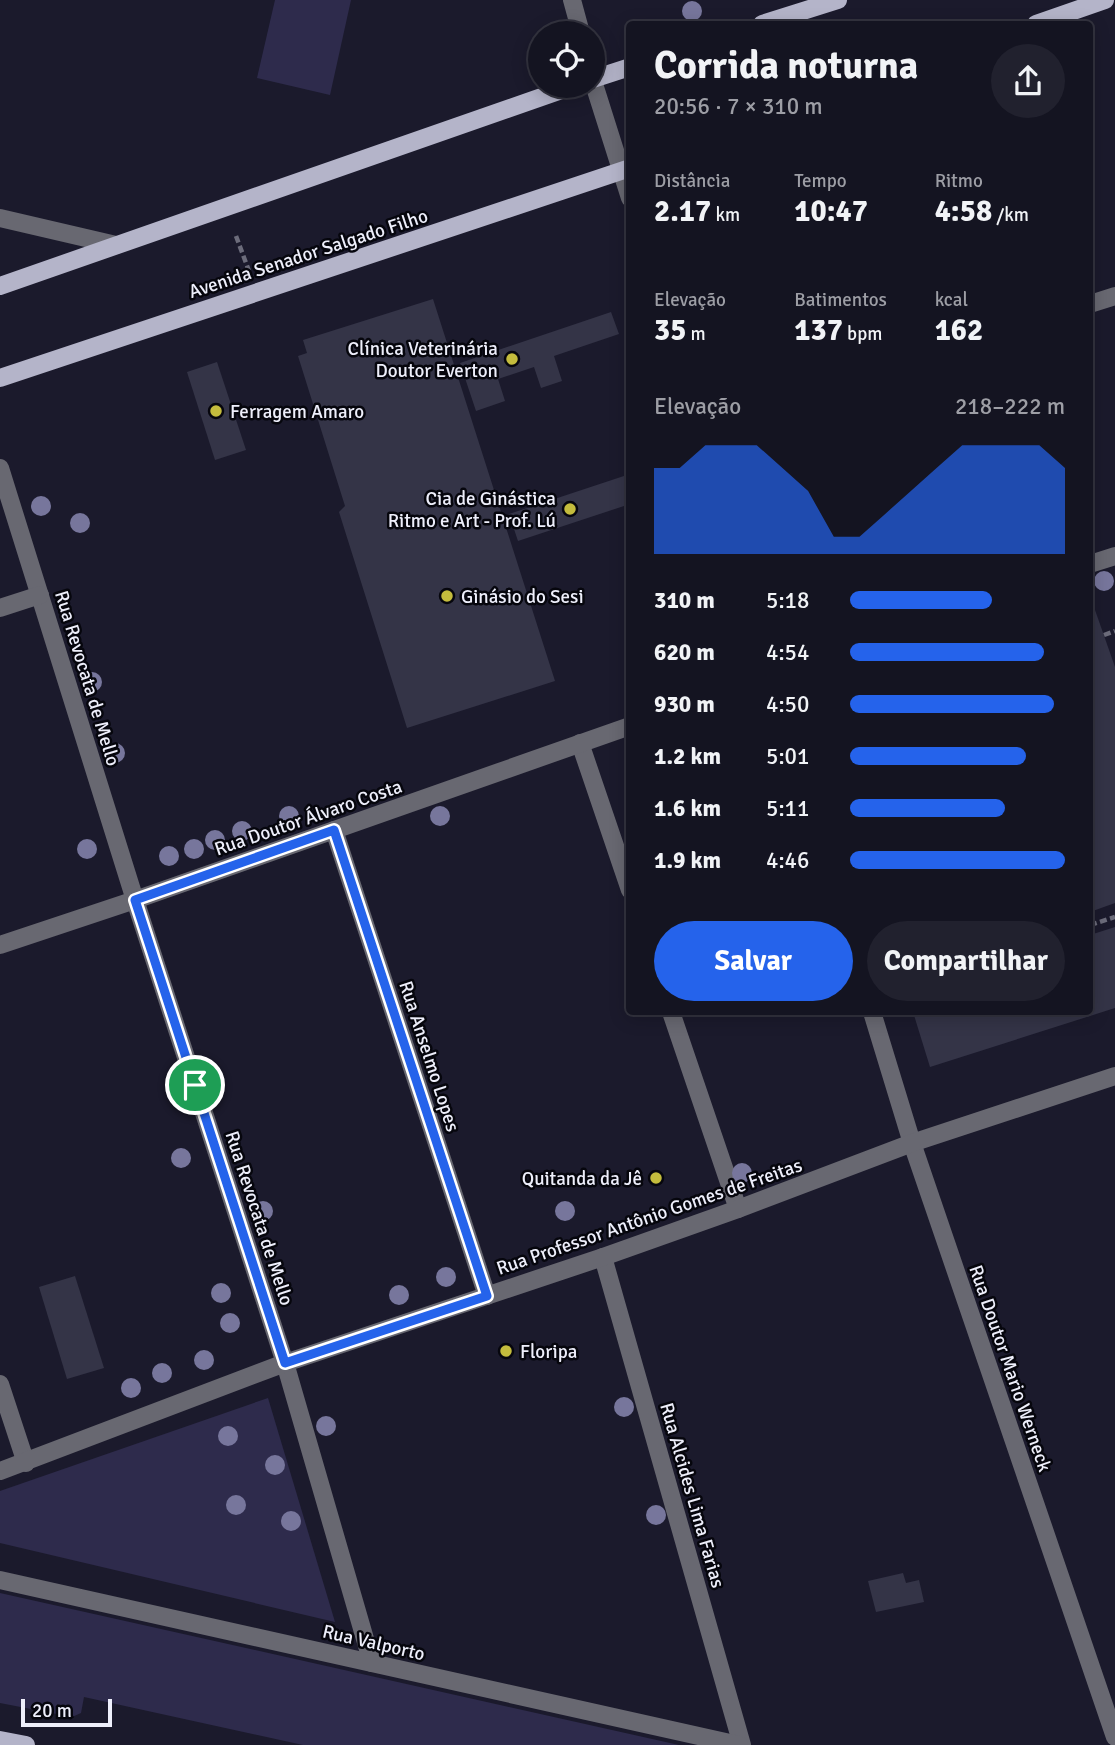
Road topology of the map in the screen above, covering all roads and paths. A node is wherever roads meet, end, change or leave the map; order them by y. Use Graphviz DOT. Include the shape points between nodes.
graph roads {
  1 [pos="572,0"];
  2 [pos="838,0"];
  3 [pos="1105,0"];
  4 [pos="578,21"];
  5 [pos="772,21"];
  6 [pos="1044,21"];
  7 [pos="626,68"];
  8 [pos="605,76"];
  9 [pos="539,98"];
  10 [pos="600,98"];
  11 [pos="626,169"];
  12 [pos="0,218"];
  13 [pos="236,236"];
  14 [pos="116,245"];
  15 [pos="245,260"];
  16 [pos="0,286"];
  17 [pos="1115,296"];
  18 [pos="1093,303"];
  19 [pos="0,378"];
  20 [pos="0,468"];
  21 [pos="1115,556"];
  22 [pos="1093,563"];
  23 [pos="40,595"];
  24 [pos="0,608"];
  25 [pos="1115,631"];
  26 [pos="1104,635"];
  27 [pos="626,727"];
  28 [pos="580,743"];
  29 [pos="334,830"];
  30 [pos="626,878"];
  31 [pos="135,900"];
  32 [pos="1115,917"];
  33 [pos="1093,924"];
  34 [pos="0,944"];
  35 [pos="672,1015"];
  36 [pos="873,1015"];
  37 [pos="1115,1076"];
  38 [pos="912,1143"];
  39 [pos="738,1209"];
  40 [pos="603,1257"];
  41 [pos="487,1296"];
  42 [pos="285,1363"];
  43 [pos="0,1384"];
  44 [pos="26,1463"];
  45 [pos="0,1471"];
  46 [pos="0,1580"];
  47 [pos="372,1663"];
  48 [pos="1115,1737"];
  49 [pos="0,1740"];
  50 [pos="26,1745"];
  51 [pos="741,1745"];
  1 -- 4 [label="street"];
  2 -- 5 [label="main road"];
  3 -- 6 [label="main road"];
  7 -- 8 [label="main road"];
  9 -- 14 [label="main road"];
  10 -- 11 [label="street"];
  11 -- 19 [label="main road, Avenida Senador Salgado Filho"];
  12 -- 14 [label="street"];
  13 -- 15 [label="path"];
  14 -- 16 [label="main road"];
  17 -- 18 [label="street"];
  20 -- 23 [label="street, Rua Revocata de Mello"];
  21 -- 22 [label="street"];
  23 -- 24 [label="street"];
  23 -- 31 [label="street, Rua Revocata de Mello"];
  25 -- 26 [label="path"];
  27 -- 28 [label="street, Rua Doutor Álvaro Costa"];
  28 -- 29 [label="street, Rua Doutor Álvaro Costa"];
  28 -- 30 [label="street"];
  29 -- 31 [label="street, Rua Doutor Álvaro Costa"];
  29 -- 41 [label="street, Rua Anselmo Lopes"];
  31 -- 34 [label="street, Rua Doutor Álvaro Costa"];
  31 -- 42 [label="street, Rua Revocata de Mello"];
  32 -- 33 [label="path"];
  35 -- 39 [label="street"];
  36 -- 38 [label="street, Rua Doutor Mario Werneck"];
  37 -- 38 [label="street, Rua Professor Antônio Gomes de Freitas"];
  38 -- 39 [label="street, Rua Professor Antônio Gomes de Freitas"];
  38 -- 48 [label="street, Rua Doutor Mario Werneck"];
  39 -- 40 [label="street, Rua Professor Antônio Gomes de Freitas"];
  40 -- 41 [label="street, Rua Professor Antônio Gomes de Freitas"];
  40 -- 51 [label="street, Rua Alcides Lima Farias"];
  41 -- 42 [label="street, Rua Professor Antônio Gomes de Freitas"];
  42 -- 44 [label="street, Rua Professor Antônio Gomes de Freitas"];
  42 -- 47 [label="street, Rua Revocata de Mello"];
  43 -- 44 [label="street"];
  44 -- 45 [label="street, Rua Professor Antônio Gomes de Freitas"];
  46 -- 47 [label="street, Rua Valporto"];
  47 -- 51 [label="street, Rua Valporto"];
  49 -- 50 [label="main road"];
}
